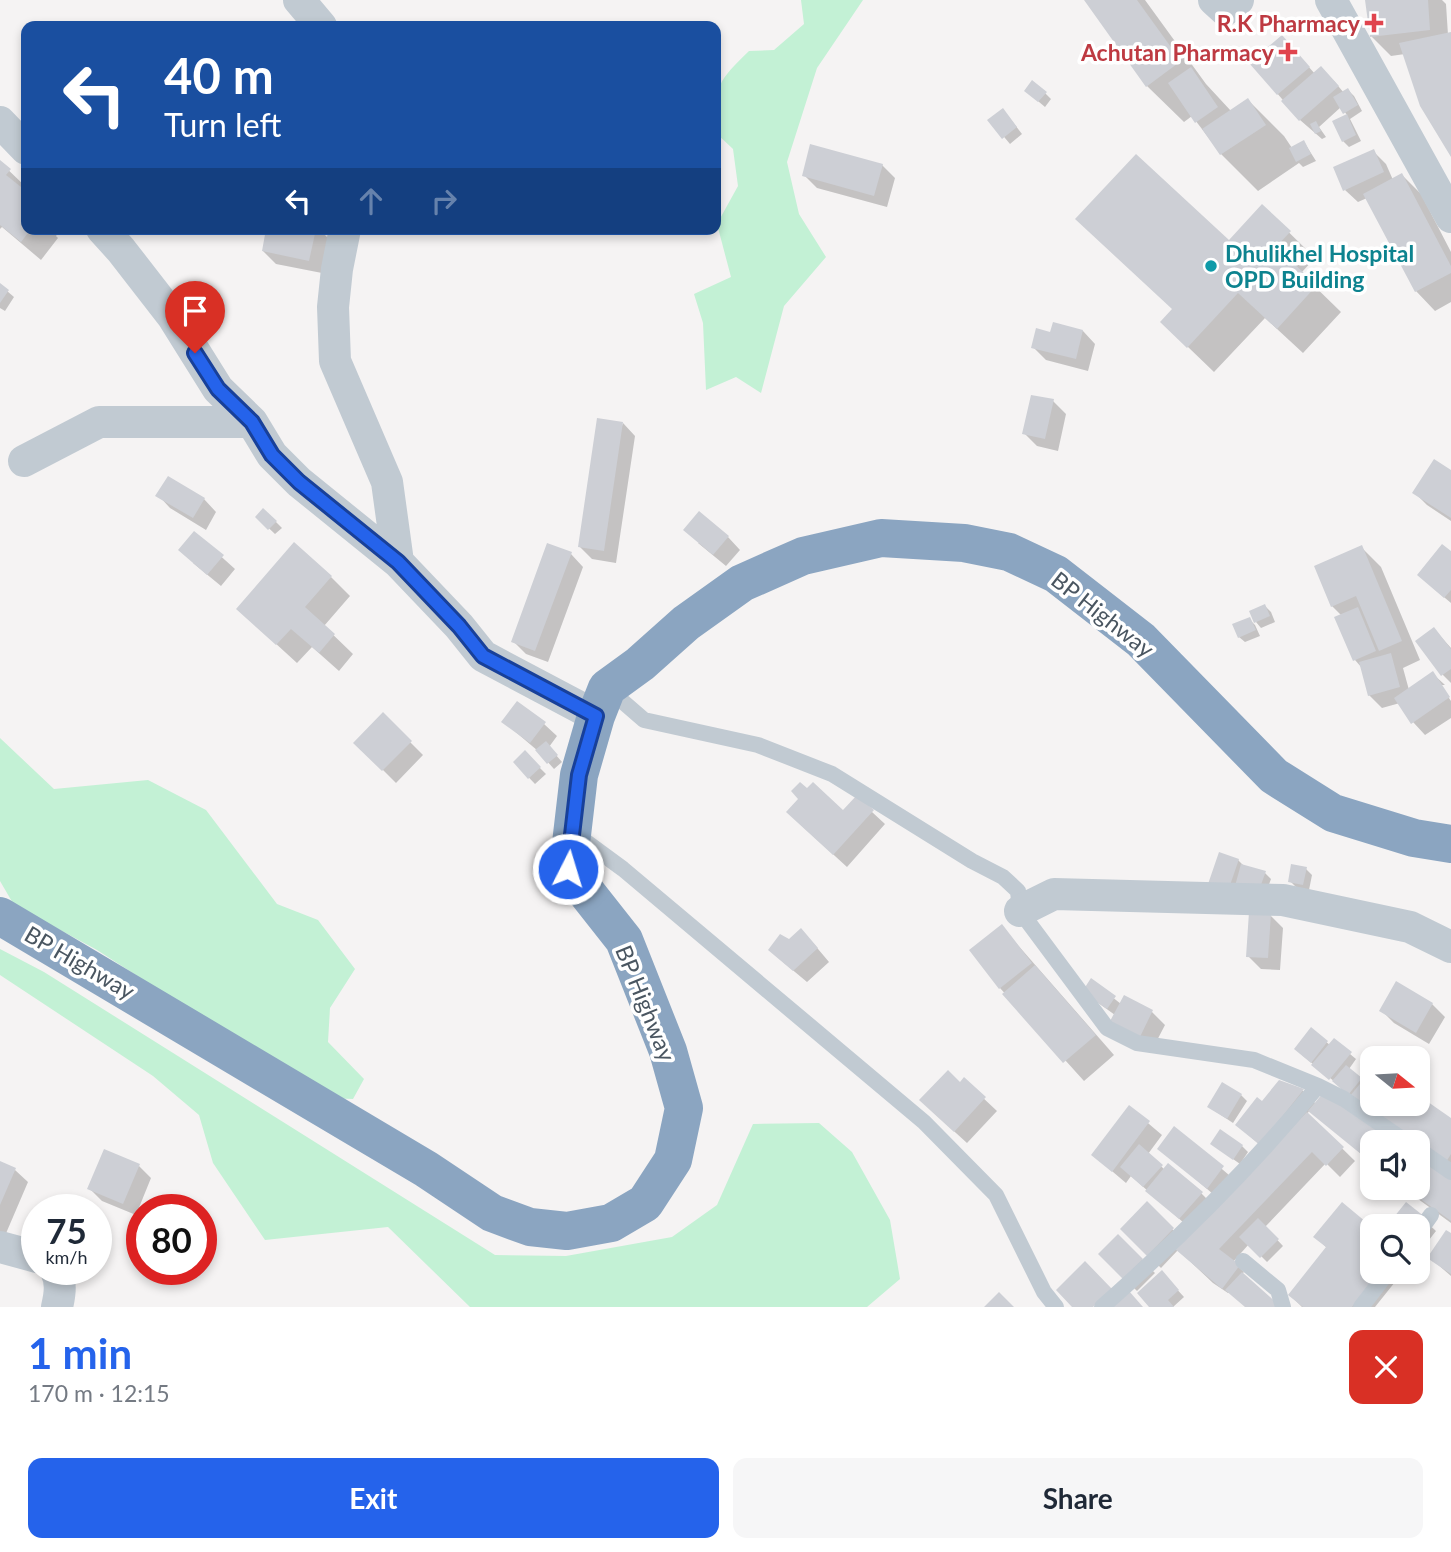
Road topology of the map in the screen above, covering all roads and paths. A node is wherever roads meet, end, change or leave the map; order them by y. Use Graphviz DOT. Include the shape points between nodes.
graph roads {
  1 [pos="299,0"];
  2 [pos="1214,0"];
  3 [pos="1238,0"];
  4 [pos="1331,0"];
  5 [pos="317,21"];
  6 [pos="0,122"];
  7 [pos="21,144"];
  8 [pos="1451,218"];
  9 [pos="107,235"];
  10 [pos="344,235"];
  11 [pos="252,422"];
  12 [pos="24,461"];
  13 [pos="398,562"];
  14 [pos="601,702"];
  15 [pos="571,831"];
  16 [pos="1451,844"];
  17 [pos="1020,911"];
  18 [pos="0,916"];
  19 [pos="1451,947"];
  20 [pos="1318,1086"];
  21 [pos="1389,1130"];
  22 [pos="1430,1157"];
  23 [pos="1451,1172"];
  24 [pos="0,1247"];
  25 [pos="21,1253"];
  26 [pos="1243,1261"];
  27 [pos="1379,1284"];
  28 [pos="58,1285"];
  29 [pos="57,1307"];
  30 [pos="1055,1307"];
  31 [pos="1102,1307"];
  32 [pos="1283,1307"];
  33 [pos="1361,1307"];
  1 -- 5 [label="street"];
  2 -- 3 [label="street" via="1225,10"];
  4 -- 8 [label="street"];
  6 -- 7 [label="street"];
  9 -- 11 [label="street" via="173,317 218,389"];
  10 -- 13 [label="street" via="333,307 335,360 387,482"];
  11 -- 12 [label="street" via="99,422"];
  11 -- 13 [label="street" via="272,455 299,482"];
  13 -- 14 [label="street" via="483,656"];
  14 -- 15 [label="highway, BP Highway" via="579,775"];
  14 -- 16 [label="highway, BP Highway" via="686,623 742,583 803,556 881,538 964,543 1009,552 1056,574 1141,640 1274,776 1333,813 1414,838"];
  14 -- 17 [label="lane" via="644,720 758,745 832,774 1003,877 1018,891"];
  15 -- 18 [label="highway, BP Highway" via="568,869 624,940 668,1051 684,1108 673,1160 645,1203 611,1223 567,1231 530,1227 492,1213 415,1162"];
  15 -- 30 [label="lane" via="623,869 924,1122 996,1195"];
  17 -- 19 [label="street" via="1054,894 1283,900 1410,927"];
  17 -- 20 [label="lane" via="1107,1028 1137,1044 1254,1060"];
  20 -- 21 [label="lane"];
  20 -- 31 [label="lane" via="1275,1138"];
  22 -- 23 [label="lane"];
  24 -- 25 [label="street"];
  26 -- 32 [label="lane" via="1278,1290"];
  27 -- 33 [label="lane"];
  28 -- 29 [label="street"];
}
